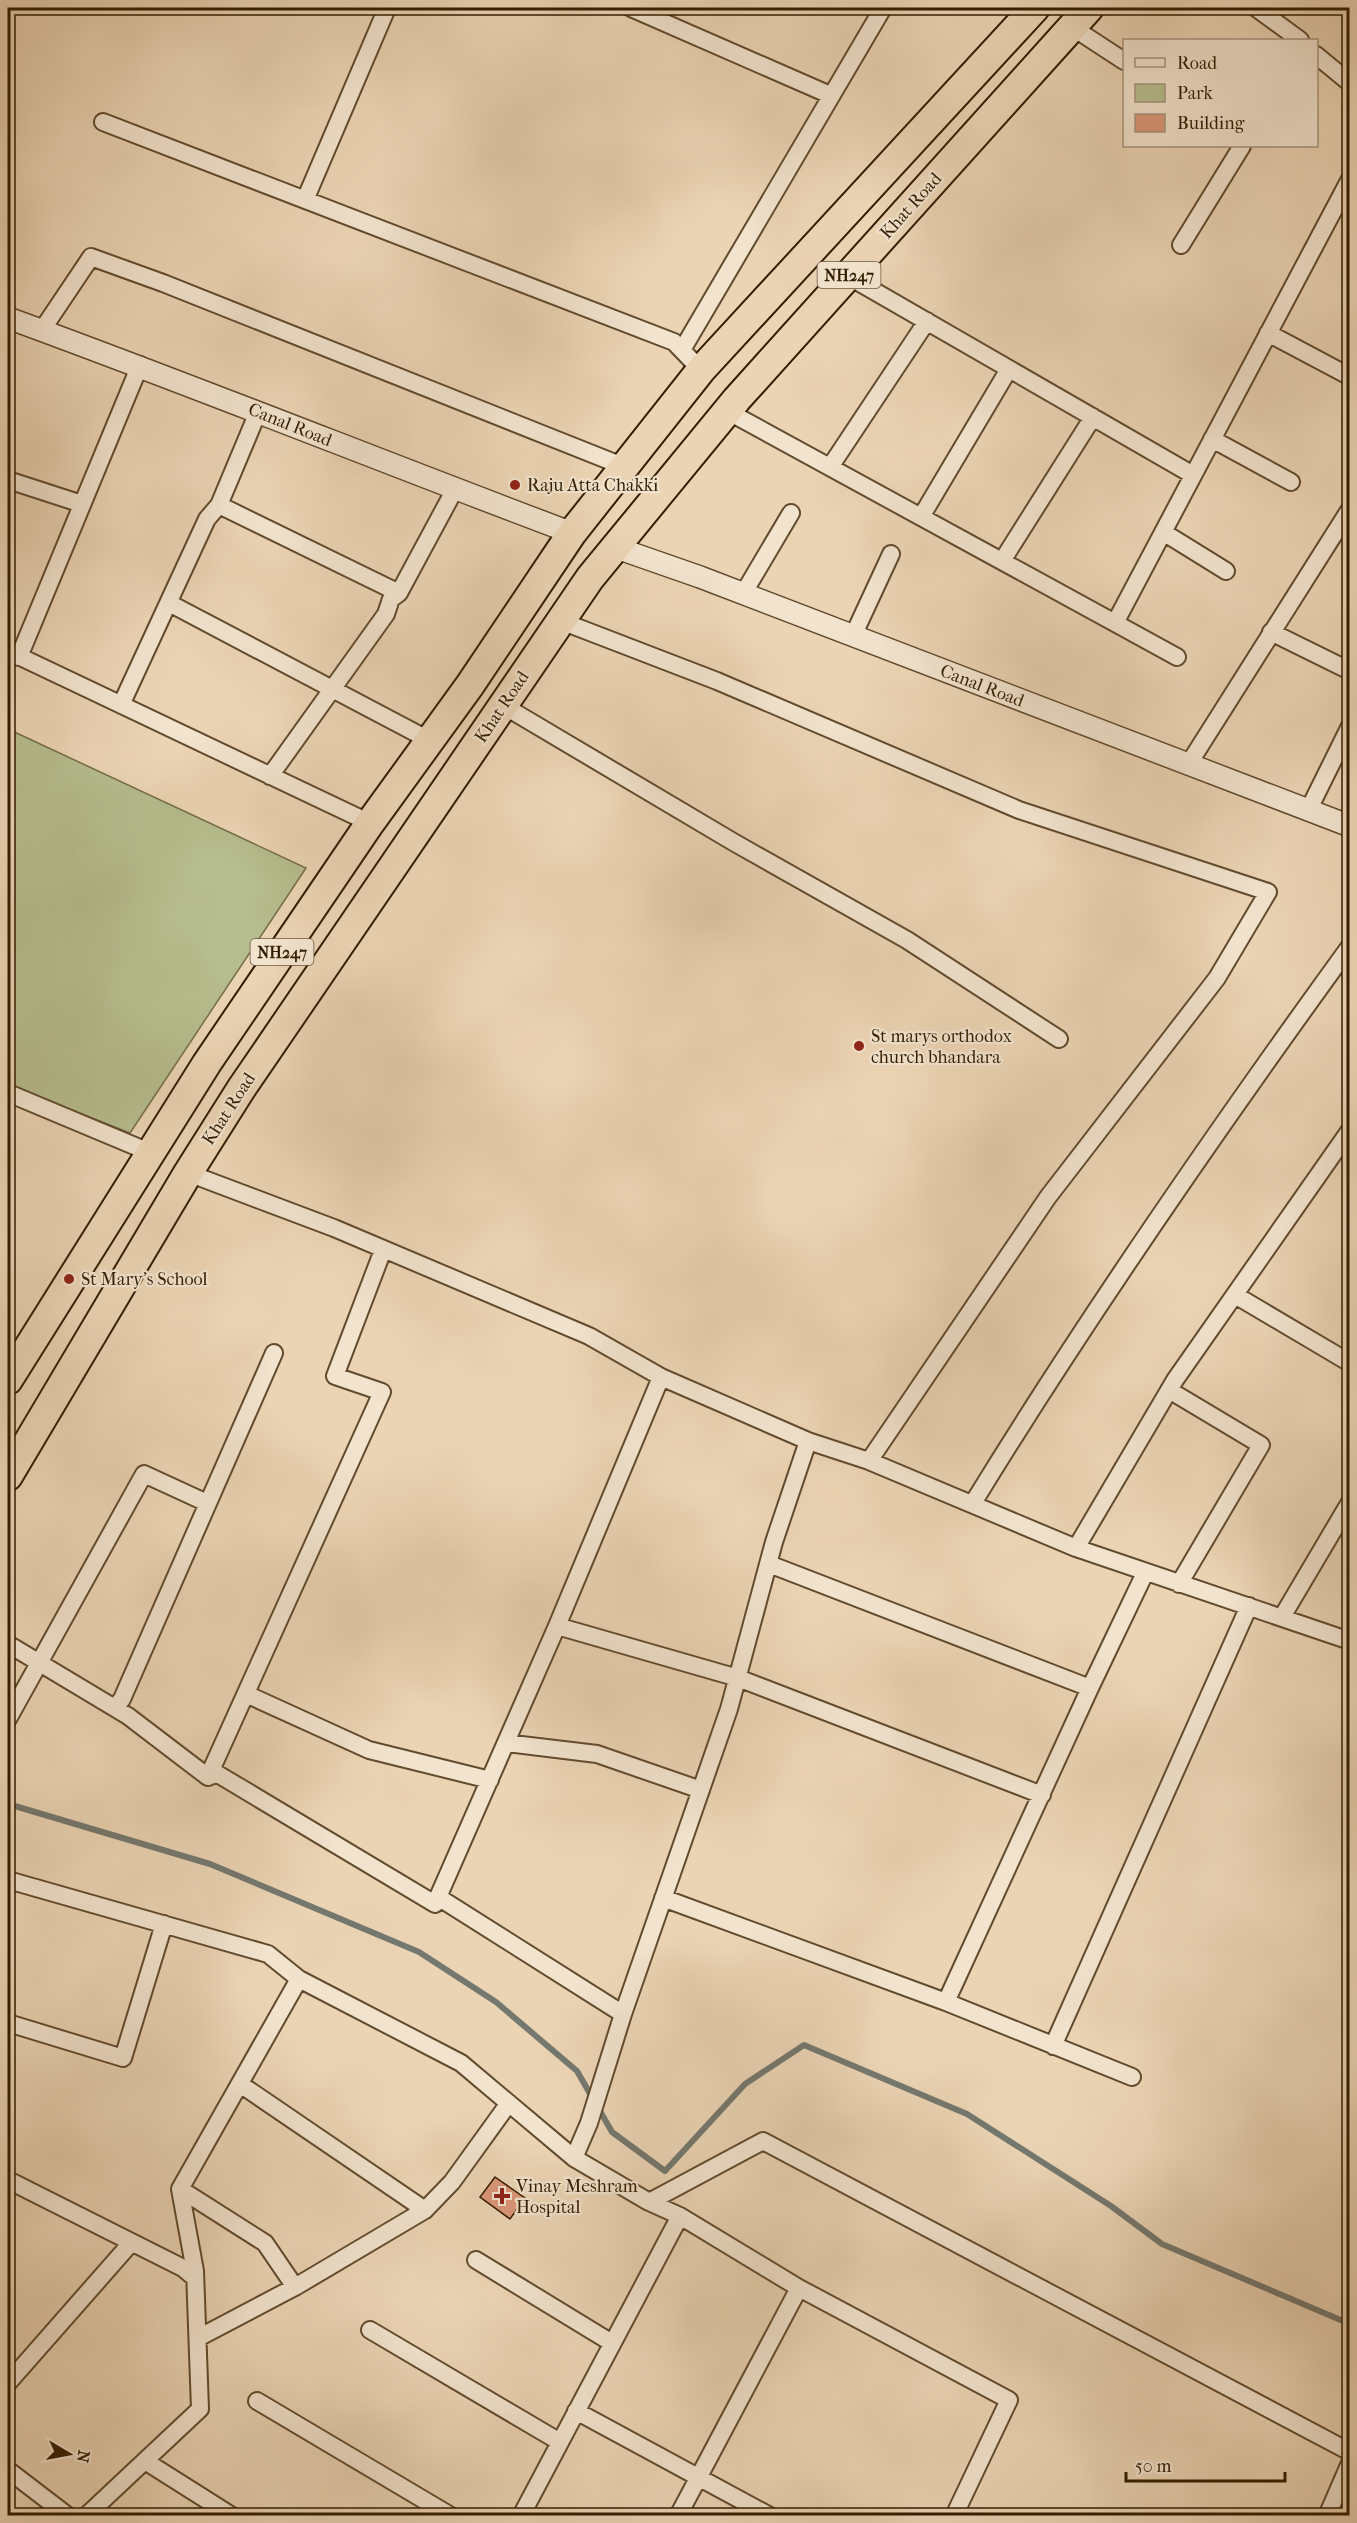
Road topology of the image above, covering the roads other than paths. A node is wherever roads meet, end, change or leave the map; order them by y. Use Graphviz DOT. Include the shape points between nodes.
graph roads {
  1 [pos="387,8"];
  2 [pos="631,8"];
  3 [pos="883,8"];
  4 [pos="1035,8"];
  5 [pos="1256,8"];
  6 [pos="1081,17"];
  7 [pos="1299,39"];
  8 [pos="1318,56"];
  9 [pos="1123,59"];
  10 [pos="1350,83"];
  11 [pos="831,95"];
  12 [pos="103,122"];
  13 [pos="1241,147"];
  14 [pos="1350,178"];
  15 [pos="305,200"];
  16 [pos="1181,244"];
  17 [pos="848,276"];
  18 [pos="8,318"];
  19 [pos="927,321"];
  20 [pos="42,330"];
  21 [pos="1268,333"];
  22 [pos="691,360"];
  23 [pos="140,365"];
  24 [pos="1009,369"];
  25 [pos="1345,374"];
  26 [pos="727,411"];
  27 [pos="258,412"];
  28 [pos="1093,417"];
  29 [pos="1212,439"];
  30 [pos="625,466"];
  31 [pos="830,468"];
  32 [pos="1193,475"];
  33 [pos="8,480"];
  34 [pos="1291,482"];
  35 [pos="455,489"];
  36 [pos="82,504"];
  37 [pos="219,505"];
  38 [pos="791,513"];
  39 [pos="1348,514"];
  40 [pos="921,517"];
  41 [pos="1163,532"];
  42 [pos="572,533"];
  43 [pos="614,547"];
  44 [pos="891,554"];
  45 [pos="1002,561"];
  46 [pos="1227,571"];
  47 [pos="399,593"];
  48 [pos="743,594"];
  49 [pos="169,603"];
  50 [pos="561,621"];
  51 [pos="1116,623"];
  52 [pos="1271,632"];
  53 [pos="852,636"];
  54 [pos="13,654"];
  55 [pos="1177,657"];
  56 [pos="1350,671"];
  57 [pos="333,691"];
  58 [pos="121,705"];
  59 [pos="504,706"];
  60 [pos="1350,726"];
  61 [pos="429,741"];
  62 [pos="1188,765"];
  63 [pos="270,776"];
  64 [pos="1308,811"];
  65 [pos="370,823"];
  66 [pos="1350,826"];
  67 [pos="1350,946"];
  68 [pos="1059,1039"];
  69 [pos="8,1093"];
  70 [pos="1350,1130"];
  71 [pos="149,1152"];
  72 [pos="188,1173"];
  73 [pos="383,1250"];
  74 [pos="1235,1295"];
  75 [pos="274,1353"];
  76 [pos="1350,1363"];
  77 [pos="661,1377"];
  78 [pos="8,1380"];
  79 [pos="1169,1390"];
  80 [pos="808,1441"];
  81 [pos="869,1461"];
  82 [pos="8,1476"];
  83 [pos="1350,1502"];
  84 [pos="207,1503"];
  85 [pos="973,1503"];
  86 [pos="1076,1548"];
  87 [pos="769,1564"];
  88 [pos="1145,1573"];
  89 [pos="1179,1584"];
  90 [pos="1249,1606"];
  91 [pos="1282,1617"];
  92 [pos="557,1626"];
  93 [pos="1350,1641"];
  94 [pos="8,1644"];
  95 [pos="39,1661"];
  96 [pos="738,1678"];
  97 [pos="1090,1688"];
  98 [pos="246,1694"];
  99 [pos="115,1708"];
  100 [pos="8,1719"];
  101 [pos="506,1743"];
  102 [pos="208,1777"];
  103 [pos="490,1780"];
  104 [pos="701,1790"];
  105 [pos="1042,1796"];
  106 [pos="8,1880"];
  107 [pos="438,1897"];
  108 [pos="663,1898"];
  109 [pos="164,1924"];
  110 [pos="300,1979"];
  111 [pos="946,2002"];
  112 [pos="623,2014"];
  113 [pos="8,2023"];
  114 [pos="1053,2046"];
  115 [pos="1132,2078"];
  116 [pos="240,2084"];
  117 [pos="509,2103"];
  118 [pos="574,2158"];
  119 [pos="8,2182"];
  120 [pos="180,2189"];
  121 [pos="649,2202"];
  122 [pos="425,2210"];
  123 [pos="680,2216"];
  124 [pos="131,2242"];
  125 [pos="476,2260"];
  126 [pos="195,2278"];
  127 [pos="295,2287"];
  128 [pos="799,2288"];
  129 [pos="370,2330"];
  130 [pos="198,2338"];
  131 [pos="612,2343"];
  132 [pos="8,2383"];
  133 [pos="256,2401"];
  134 [pos="576,2411"];
  135 [pos="560,2442"];
  136 [pos="1350,2452"];
  137 [pos="145,2461"];
  138 [pos="1350,2463"];
  139 [pos="8,2470"];
  140 [pos="698,2478"];
  141 [pos="68,2516"];
  142 [pos="86,2516"];
  143 [pos="232,2516"];
  144 [pos="451,2516"];
  145 [pos="520,2516"];
  146 [pos="678,2516"];
  147 [pos="770,2516"];
  148 [pos="954,2516"];
  149 [pos="1327,2516"];
  1 -- 15 [label="street"];
  2 -- 11 [label="street"];
  3 -- 11 [label="street"];
  4 -- 22 [label="highway, NH247"];
  5 -- 7 [label="street"];
  6 -- 9 [label="street"];
  6 -- 17 [label="highway, Khat Road / NH247"];
  8 -- 10 [label="street"];
  11 -- 22 [label="street"];
  12 -- 15 [label="street"];
  13 -- 16 [label="street"];
  14 -- 21 [label="street"];
  15 -- 22 [label="street" via="674,342"];
  17 -- 19 [label="street"];
  17 -- 26 [label="highway, Khat Road / NH247"];
  18 -- 20 [label="street, Canal Road"];
  19 -- 24 [label="street"];
  19 -- 31 [label="street"];
  20 -- 23 [label="street, Canal Road"];
  20 -- 30 [label="street" via="91,257"];
  21 -- 25 [label="street"];
  21 -- 29 [label="street"];
  22 -- 30 [label="highway, NH247"];
  23 -- 27 [label="street, Canal Road"];
  23 -- 36 [label="street"];
  24 -- 28 [label="street"];
  24 -- 40 [label="street"];
  26 -- 31 [label="street"];
  26 -- 43 [label="highway, Khat Road / NH247"];
  27 -- 35 [label="street, Canal Road"];
  27 -- 37 [label="street"];
  28 -- 32 [label="street"];
  28 -- 45 [label="street"];
  29 -- 32 [label="street"];
  29 -- 34 [label="street"];
  30 -- 42 [label="highway, NH247"];
  31 -- 40 [label="street"];
  32 -- 41 [label="street"];
  33 -- 36 [label="street"];
  35 -- 42 [label="street, Canal Road"];
  35 -- 47 [label="street"];
  36 -- 54 [label="street"];
  37 -- 47 [label="street"];
  37 -- 49 [label="street" via="207,519"];
  38 -- 48 [label="street"];
  39 -- 52 [label="street"];
  40 -- 45 [label="street"];
  41 -- 46 [label="street"];
  41 -- 51 [label="street"];
  42 -- 43 [label="highway"];
  42 -- 61 [label="highway, NH247"];
  43 -- 48 [label="street, Canal Road"];
  43 -- 50 [label="highway, Khat Road / NH247"];
  44 -- 53 [label="street"];
  45 -- 51 [label="street"];
  47 -- 57 [label="street" via="391,599 386,614"];
  48 -- 53 [label="street, Canal Road"];
  49 -- 57 [label="street"];
  49 -- 58 [label="street"];
  50 -- 59 [label="highway, Khat Road / NH247"];
  50 -- 81 [label="street" via="717,681 1019,810 1268,892 1217,978 1048,1197"];
  51 -- 55 [label="street"];
  52 -- 56 [label="street"];
  52 -- 62 [label="street"];
  53 -- 62 [label="street, Canal Road"];
  54 -- 58 [label="street"];
  57 -- 61 [label="street"];
  57 -- 63 [label="street"];
  58 -- 63 [label="street"];
  59 -- 68 [label="street" via="907,940"];
  59 -- 72 [label="highway, Khat Road / NH247" via="241,1089"];
  60 -- 64 [label="street"];
  61 -- 65 [label="highway, NH247"];
  62 -- 64 [label="street, Canal Road"];
  63 -- 65 [label="street"];
  64 -- 66 [label="street, Canal Road"];
  65 -- 71 [label="highway, NH247"];
  67 -- 85 [label="street" via="1159,1217 1045,1386"];
  69 -- 71 [label="street"];
  70 -- 74 [label="street"];
  71 -- 72 [label="highway"];
  71 -- 78 [label="highway, NH247"];
  72 -- 73 [label="street"];
  72 -- 82 [label="highway, Khat Road / NH247"];
  73 -- 77 [label="street" via="589,1336"];
  73 -- 98 [label="street" via="334,1376 382,1392"];
  74 -- 76 [label="street"];
  74 -- 79 [label="street"];
  75 -- 84 [label="street"];
  77 -- 80 [label="street"];
  77 -- 92 [label="street"];
  79 -- 86 [label="street"];
  79 -- 89 [label="street" via="1261,1445"];
  80 -- 81 [label="street"];
  80 -- 87 [label="street"];
  81 -- 85 [label="street"];
  83 -- 91 [label="street"];
  84 -- 95 [label="street" via="144,1474"];
  84 -- 99 [label="street"];
  85 -- 86 [label="street"];
  86 -- 88 [label="street"];
  87 -- 96 [label="street"];
  87 -- 97 [label="street"];
  88 -- 89 [label="street"];
  88 -- 97 [label="street"];
  89 -- 90 [label="street"];
  90 -- 91 [label="street"];
  90 -- 114 [label="street"];
  91 -- 93 [label="street"];
  92 -- 96 [label="street"];
  92 -- 101 [label="street"];
  94 -- 95 [label="street"];
  95 -- 99 [label="street"];
  95 -- 100 [label="street"];
  96 -- 104 [label="street"];
  96 -- 105 [label="street"];
  97 -- 105 [label="street"];
  98 -- 102 [label="street"];
  98 -- 103 [label="street" via="369,1750"];
  99 -- 102 [label="street"];
  101 -- 103 [label="street"];
  101 -- 104 [label="street" via="597,1754"];
  102 -- 107 [label="street" via="216,1773 435,1904"];
  103 -- 107 [label="street"];
  104 -- 108 [label="street"];
  105 -- 111 [label="street"];
  106 -- 109 [label="street"];
  107 -- 112 [label="street"];
  108 -- 111 [label="street"];
  108 -- 112 [label="street"];
  109 -- 110 [label="street" via="268,1954"];
  109 -- 113 [label="street" via="123,2058"];
  110 -- 116 [label="street"];
  110 -- 117 [label="street" via="461,2063"];
  111 -- 114 [label="street"];
  112 -- 118 [label="street"];
  114 -- 115 [label="street"];
  116 -- 120 [label="street"];
  116 -- 122 [label="street"];
  117 -- 118 [label="street"];
  117 -- 122 [label="street" via="452,2182"];
  118 -- 121 [label="street"];
  119 -- 124 [label="street"];
  120 -- 126 [label="street"];
  120 -- 127 [label="street" via="265,2243"];
  121 -- 123 [label="street"];
  121 -- 136 [label="street" via="763,2141"];
  122 -- 127 [label="street"];
  123 -- 128 [label="street"];
  123 -- 131 [label="street"];
  124 -- 126 [label="street"];
  124 -- 132 [label="street"];
  125 -- 131 [label="street"];
  126 -- 130 [label="street"];
  127 -- 130 [label="street"];
  128 -- 140 [label="street"];
  128 -- 148 [label="street" via="1009,2400"];
  129 -- 135 [label="street"];
  130 -- 137 [label="street" via="200,2409"];
  131 -- 134 [label="street"];
  133 -- 144 [label="street"];
  134 -- 135 [label="street"];
  134 -- 140 [label="street"];
  135 -- 145 [label="street"];
  137 -- 142 [label="street"];
  137 -- 143 [label="street"];
  138 -- 149 [label="street"];
  139 -- 141 [label="street"];
  140 -- 146 [label="street"];
  140 -- 147 [label="street"];
}
